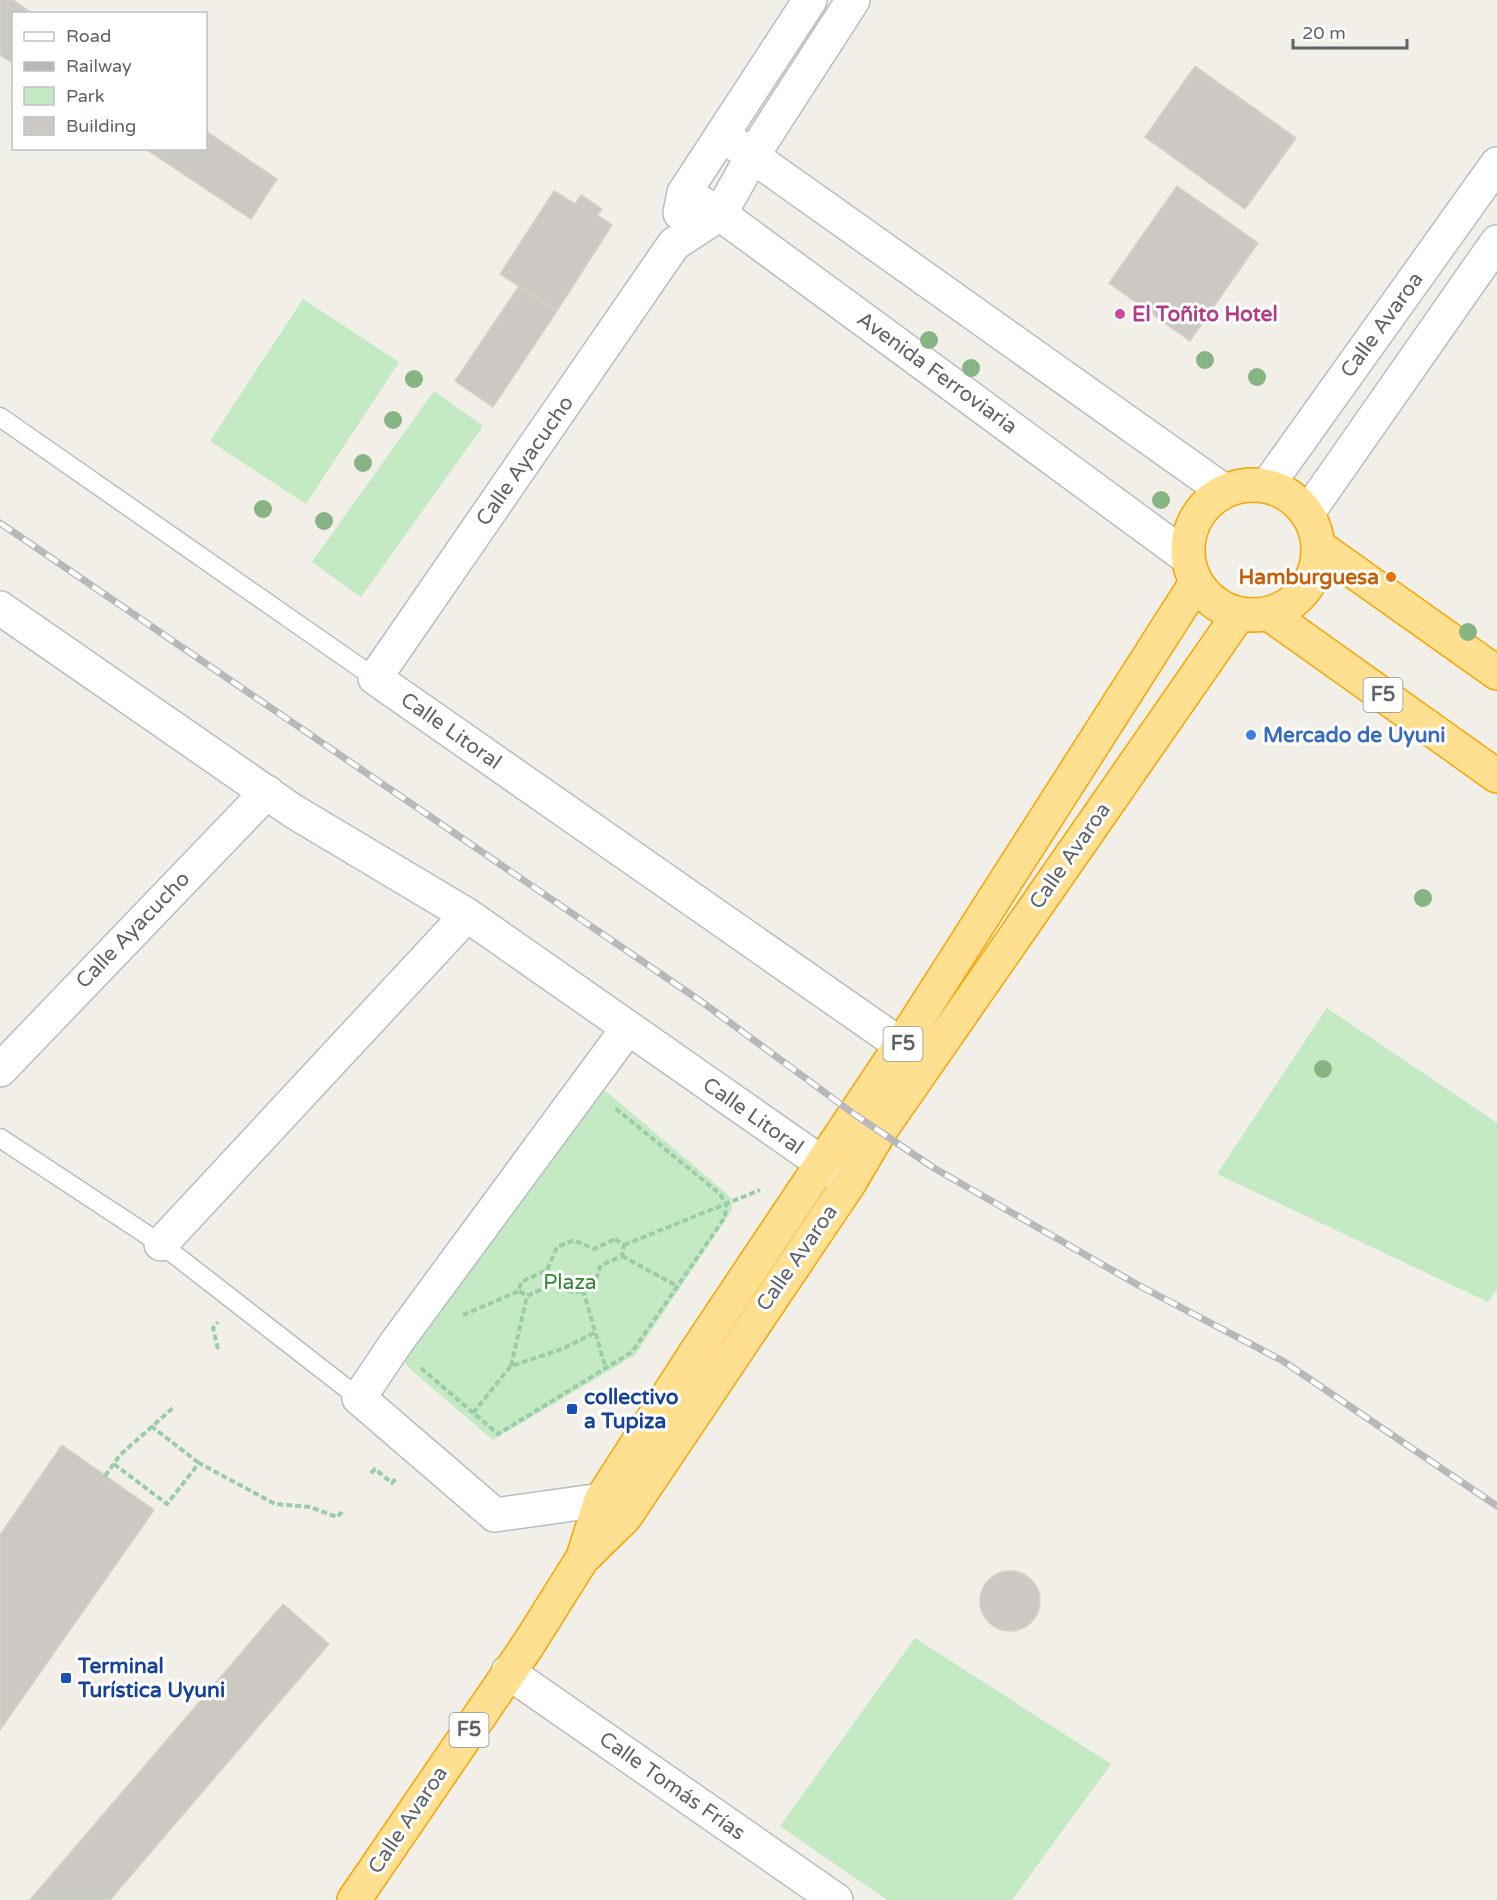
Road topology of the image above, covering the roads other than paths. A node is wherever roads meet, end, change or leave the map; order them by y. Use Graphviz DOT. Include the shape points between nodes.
graph roads {
  1 [pos="810,0"];
  2 [pos="853,0"];
  3 [pos="724,136"];
  4 [pos="753,155"];
  5 [pos="1497,164"];
  6 [pos="684,193"];
  7 [pos="720,214"];
  8 [pos="1497,242"];
  9 [pos="674,244"];
  10 [pos="0,417"];
  11 [pos="1267,486"];
  12 [pos="1224,492"];
  13 [pos="1307,514"];
  14 [pos="1318,546"];
  15 [pos="1192,570"];
  16 [pos="0,608"];
  17 [pos="1254,614"];
  18 [pos="1497,673"];
  19 [pos="375,678"];
  20 [pos="1497,776"];
  21 [pos="267,792"];
  22 [pos="467,915"];
  23 [pos="628,1028"];
  24 [pos="902,1046"];
  25 [pos="0,1070"];
  26 [pos="0,1138"];
  27 [pos="821,1164"];
  28 [pos="850,1182"];
  29 [pos="161,1244"];
  30 [pos="359,1398"];
  31 [pos="613,1508"];
  32 [pos="508,1672"];
  33 [pos="354,1900"];
  34 [pos="836,1900"];
  1 -- 3 [label="street, Calle Ayacucho"];
  2 -- 4 [label="street, Calle Ayacucho"];
  3 -- 4 [label="street"];
  3 -- 6 [label="street, Calle Ayacucho"];
  4 -- 7 [label="street, Calle Ayacucho"];
  4 -- 12 [label="street"];
  5 -- 11 [label="street, Calle Avaroa"];
  6 -- 7 [label="street, Avenida Ferroviaria"];
  6 -- 9 [label="street, Calle Ayacucho"];
  7 -- 9 [label="street, Calle Ayacucho"];
  7 -- 15 [label="street, Avenida Ferroviaria"];
  8 -- 13 [label="street"];
  9 -- 19 [label="street, Calle Ayacucho"];
  10 -- 19 [label="lane, Calle Litoral"];
  11 -- 12 [label="highway" via="1245,485"];
  11 -- 13 [label="highway" via="1296,501"];
  12 -- 15 [label="highway" via="1208,503 1196,519 1189,538"];
  13 -- 14 [label="highway"];
  14 -- 17 [label="highway" via="1317,564 1299,596 1286,607"];
  14 -- 18 [label="highway"];
  15 -- 17 [label="highway" via="1207,597 1222,608"];
  15 -- 24 [label="highway, Calle Avaroa / F5"];
  16 -- 21 [label="street, Calle Litoral"];
  17 -- 20 [label="highway, F5"];
  17 -- 28 [label="highway, Calle Avaroa / F5" via="886,1121"];
  19 -- 24 [label="street, Calle Litoral"];
  21 -- 22 [label="street, Calle Litoral"];
  21 -- 25 [label="street, Calle Ayacucho"];
  22 -- 23 [label="street, Calle Litoral"];
  22 -- 29 [label="street"];
  23 -- 27 [label="street, Calle Litoral"];
  23 -- 30 [label="street"];
  24 -- 27 [label="highway, Calle Avaroa / F5"];
  26 -- 29 [label="lane"];
  27 -- 28 [label="street, Calle Litoral"];
  27 -- 31 [label="highway, Calle Avaroa / F5"];
  28 -- 31 [label="highway, Calle Avaroa / F5"];
  29 -- 30 [label="lane"];
  30 -- 31 [label="street" via="495,1515"];
  31 -- 32 [label="highway, Calle Avaroa / F5"];
  32 -- 33 [label="highway, Calle Avaroa / F5"];
  32 -- 34 [label="street, Calle Tomás Frías"];
}
